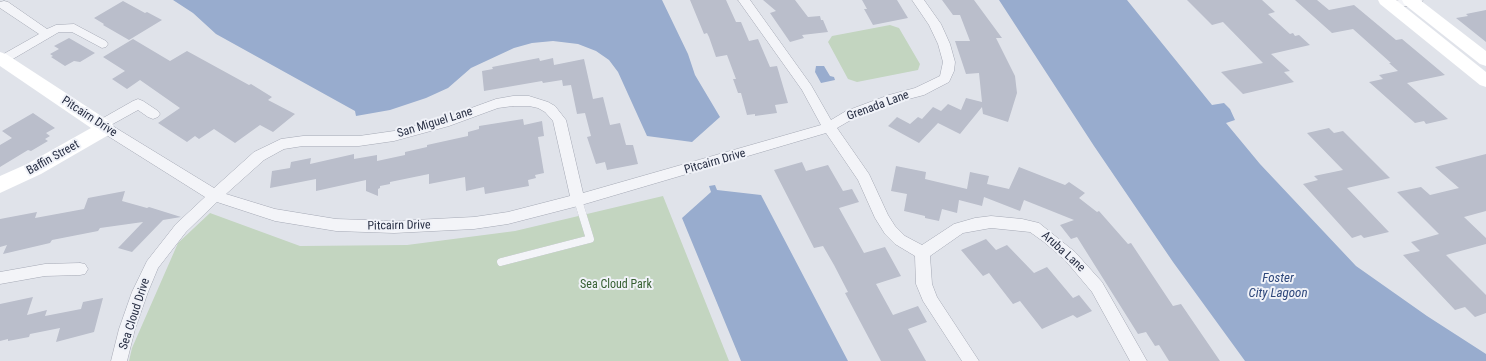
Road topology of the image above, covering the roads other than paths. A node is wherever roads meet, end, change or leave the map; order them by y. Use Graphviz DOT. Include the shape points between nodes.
graph roads {
  1 [pos="744,0"];
  2 [pos="918,0"];
  3 [pos="1413,0"];
  4 [pos="1389,2"];
  5 [pos="4,4"];
  6 [pos="47,34"];
  7 [pos="102,44"];
  8 [pos="1,59"];
  9 [pos="1486,60"];
  10 [pos="1486,81"];
  11 [pos="153,114"];
  12 [pos="103,127"];
  13 [pos="829,128"];
  14 [pos="0,185"];
  15 [pos="215,196"];
  16 [pos="578,200"];
  17 [pos="922,253"];
  18 [pos="501,262"];
  19 [pos="80,269"];
  20 [pos="0,278"];
  21 [pos="119,361"];
  22 [pos="971,361"];
  23 [pos="1138,361"];
  1 -- 13 [label="street" via="807,88"];
  2 -- 13 [label="street, Grenada Lane" via="934,24 947,53 948,71 945,79 918,92 851,114"];
  3 -- 4 [label="street"];
  3 -- 9 [label="street"];
  4 -- 10 [label="street"];
  5 -- 6 [label="street"];
  6 -- 7 [label="street" via="56,29 74,28"];
  6 -- 8 [label="street"];
  8 -- 12 [label="street, Pitcairn Drive"];
  11 -- 12 [label="street" via="138,104"];
  12 -- 14 [label="street, Baffin Street" via="34,169"];
  12 -- 15 [label="street, Pitcairn Drive"];
  13 -- 16 [label="street, Pitcairn Drive"];
  13 -- 17 [label="street" via="864,178 890,230 900,240"];
  15 -- 16 [label="street, Pitcairn Drive" via="276,215 336,225 394,227 474,223 508,218"];
  15 -- 16 [label="street, San Miguel Lane" via="259,156 281,144 303,141 359,141 406,134 496,104 521,101 543,106 559,120"];
  15 -- 21 [label="street, Sea Cloud Drive" via="181,228 152,265 135,305"];
  16 -- 18 [label="lane" via="590,239"];
  17 -- 22 [label="street" via="924,284 931,301"];
  17 -- 23 [label="street, Aruba Lane" via="959,228 975,224 991,222 1034,227 1070,256 1090,278 1106,301"];
  19 -- 20 [label="street" via="45,270"];
}
